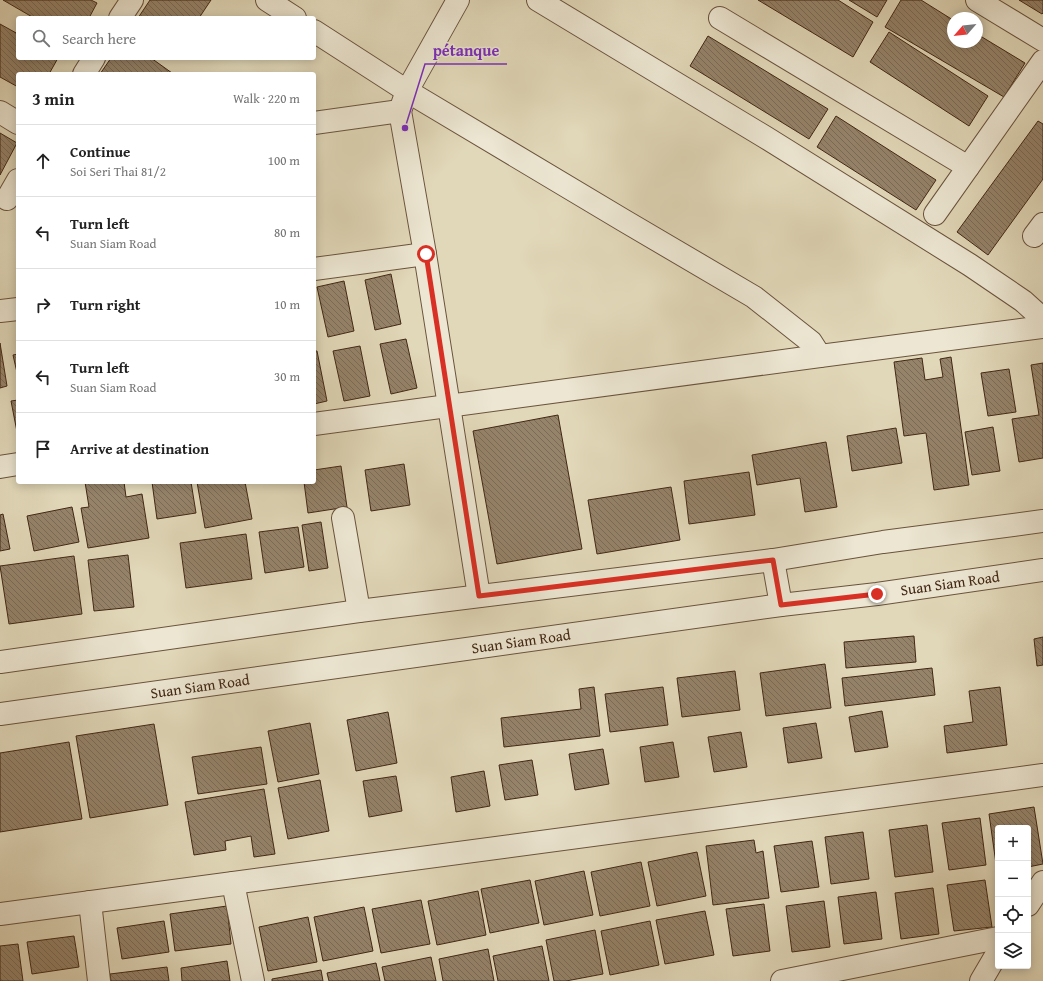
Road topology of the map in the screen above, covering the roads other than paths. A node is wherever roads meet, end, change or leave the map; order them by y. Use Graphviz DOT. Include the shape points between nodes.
graph roads {
  1 [pos="132,0"];
  2 [pos="267,0"];
  3 [pos="458,0"];
  4 [pos="538,0"];
  5 [pos="977,0"];
  6 [pos="121,16"];
  7 [pos="292,16"];
  8 [pos="720,18"];
  9 [pos="316,33"];
  10 [pos="1043,40"];
  11 [pos="93,60"];
  12 [pos="1043,61"];
  13 [pos="85,72"];
  14 [pos="404,101"];
  15 [pos="0,112"];
  16 [pos="16,122"];
  17 [pos="316,123"];
  18 [pos="968,167"];
  19 [pos="16,183"];
  20 [pos="7,199"];
  21 [pos="935,214"];
  22 [pos="426,254"];
  23 [pos="316,269"];
  24 [pos="16,309"];
  25 [pos="0,311"];
  26 [pos="1043,319"];
  27 [pos="1043,327"];
  28 [pos="820,356"];
  29 [pos="449,406"];
  30 [pos="316,424"];
  31 [pos="16,464"];
  32 [pos="0,467"];
  33 [pos="343,518"];
  34 [pos="1043,521"];
  35 [pos="773,560"];
  36 [pos="1043,570"];
  37 [pos="479,596"];
  38 [pos="781,605"];
  39 [pos="359,611"];
  40 [pos="0,662"];
  41 [pos="0,714"];
  42 [pos="1043,776"];
  43 [pos="233,882"];
  44 [pos="1043,882"];
  45 [pos="1031,900"];
  46 [pos="90,902"];
  47 [pos="0,914"];
  48 [pos="995,939"];
  49 [pos="995,957"];
  50 [pos="795,980"];
  51 [pos="99,981"];
  52 [pos="253,981"];
  53 [pos="981,981"];
  1 -- 6 [label="street"];
  2 -- 7 [label="street"];
  3 -- 14 [label="street"];
  4 -- 26 [label="street" via="765,136 970,264 1023,301"];
  5 -- 10 [label="street"];
  8 -- 18 [label="street"];
  9 -- 14 [label="street"];
  11 -- 13 [label="street"];
  12 -- 18 [label="street"];
  14 -- 17 [label="street"];
  14 -- 22 [label="street"];
  14 -- 28 [label="street" via="616,216 754,297 811,342"];
  15 -- 16 [label="street"];
  18 -- 21 [label="street"];
  19 -- 20 [label="street"];
  22 -- 23 [label="street"];
  22 -- 29 [label="street"];
  24 -- 25 [label="street"];
  27 -- 28 [label="street"];
  28 -- 29 [label="street"];
  29 -- 30 [label="street"];
  29 -- 37 [label="street"];
  31 -- 32 [label="street"];
  33 -- 39 [label="street"];
  34 -- 35 [label="street" via="883,542"];
  35 -- 37 [label="street"];
  35 -- 38 [label="street"];
  36 -- 38 [label="street, Suan Siam Road"];
  37 -- 39 [label="street"];
  38 -- 41 [label="street, Suan Siam Road"];
  39 -- 40 [label="street"];
  42 -- 43 [label="street"];
  43 -- 46 [label="street"];
  43 -- 52 [label="street"];
  44 -- 45 [label="street"];
  46 -- 47 [label="street"];
  46 -- 51 [label="street"];
  48 -- 50 [label="street"];
  49 -- 53 [label="street"];
}
